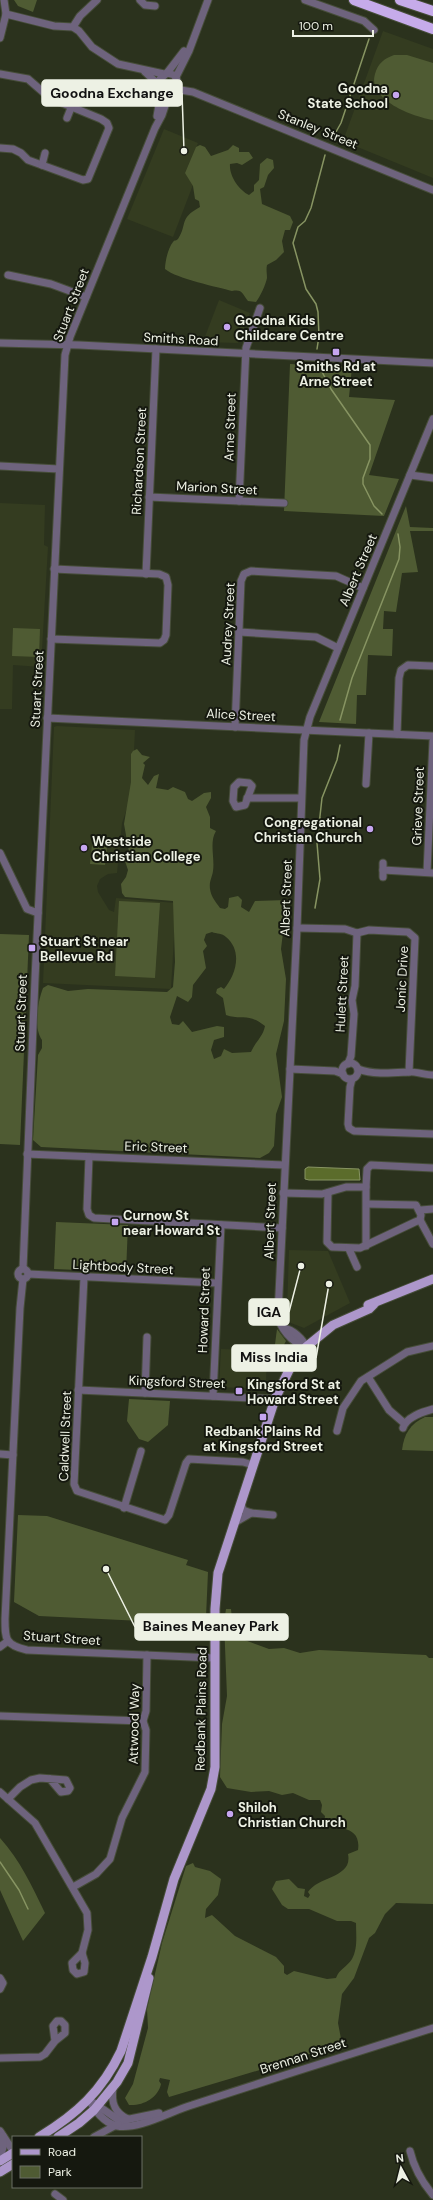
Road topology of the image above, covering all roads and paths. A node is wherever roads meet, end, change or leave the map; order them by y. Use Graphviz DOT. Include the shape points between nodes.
graph roads {
  1 [pos="4,0"];
  2 [pos="97,0"];
  3 [pos="140,0"];
  4 [pos="208,0"];
  5 [pos="305,0"];
  6 [pos="354,0"];
  7 [pos="400,0"];
  8 [pos="155,6"];
  9 [pos="433,11"];
  10 [pos="6,14"];
  11 [pos="402,17"];
  12 [pos="73,27"];
  13 [pos="433,29"];
  14 [pos="374,30"];
  15 [pos="433,36"];
  16 [pos="0,38"];
  17 [pos="192,38"];
  18 [pos="142,70"];
  19 [pos="0,74"];
  20 [pos="166,74"];
  21 [pos="177,79"];
  22 [pos="161,86"];
  23 [pos="172,90"];
  24 [pos="193,92"];
  25 [pos="71,108"];
  26 [pos="67,118"];
  27 [pos="155,128"];
  28 [pos="0,148"];
  29 [pos="44,153"];
  30 [pos="42,165"];
  31 [pos="433,190"];
  32 [pos="8,275"];
  33 [pos="86,297"];
  34 [pos="260,308"];
  35 [pos="0,343"];
  36 [pos="67,345"];
  37 [pos="156,350"];
  38 [pos="246,354"];
  39 [pos="433,363"];
  40 [pos="433,419"];
  41 [pos="0,466"];
  42 [pos="59,469"];
  43 [pos="410,475"];
  44 [pos="433,478"];
  45 [pos="149,497"];
  46 [pos="239,501"];
  47 [pos="284,504"];
  48 [pos="54,569"];
  49 [pos="146,574"];
  50 [pos="363,588"];
  51 [pos="239,632"];
  52 [pos="51,639"];
  53 [pos="338,648"];
  54 [pos="433,666"];
  55 [pos="47,718"];
  56 [pos="235,727"];
  57 [pos="305,730"];
  58 [pos="369,733"];
  59 [pos="397,734"];
  60 [pos="433,736"];
  61 [pos="433,741"];
  62 [pos="366,784"];
  63 [pos="247,798"];
  64 [pos="301,798"];
  65 [pos="431,808"];
  66 [pos="0,853"];
  67 [pos="383,870"];
  68 [pos="430,872"];
  69 [pos="38,913"];
  70 [pos="297,928"];
  71 [pos="356,933"];
  72 [pos="290,1069"];
  73 [pos="350,1071"];
  74 [pos="409,1072"];
  75 [pos="433,1075"];
  76 [pos="433,1134"];
  77 [pos="27,1154"];
  78 [pos="89,1157"];
  79 [pos="284,1165"];
  80 [pos="433,1168"];
  81 [pos="366,1187"];
  82 [pos="283,1192"];
  83 [pos="328,1193"];
  84 [pos="366,1204"];
  85 [pos="433,1208"];
  86 [pos="421,1210"];
  87 [pos="420,1220"];
  88 [pos="221,1225"];
  89 [pos="282,1228"];
  90 [pos="433,1244"];
  91 [pos="366,1246"];
  92 [pos="349,1249"];
  93 [pos="357,1267"];
  94 [pos="25,1274"];
  95 [pos="84,1277"];
  96 [pos="433,1279"];
  97 [pos="216,1283"];
  98 [pos="147,1337"];
  99 [pos="303,1345"];
  100 [pos="433,1346"];
  101 [pos="368,1377"];
  102 [pos="78,1390"];
  103 [pos="145,1393"];
  104 [pos="213,1396"];
  105 [pos="275,1399"];
  106 [pos="433,1409"];
  107 [pos="337,1431"];
  108 [pos="141,1451"];
  109 [pos="0,1454"];
  110 [pos="13,1455"];
  111 [pos="254,1465"];
  112 [pos="241,1503"];
  113 [pos="124,1508"];
  114 [pos="251,1513"];
  115 [pos="273,1515"];
  116 [pos="234,1523"];
  117 [pos="8,1641"];
  118 [pos="0,1647"];
  119 [pos="147,1655"];
  120 [pos="215,1658"];
  121 [pos="0,1716"];
  122 [pos="143,1721"];
  123 [pos="50,1779"];
  124 [pos="0,1792"];
  125 [pos="8,1799"];
  126 [pos="73,1887"];
  127 [pos="82,1953"];
  128 [pos="152,1956"];
  129 [pos="0,1978"];
  130 [pos="0,1989"];
  131 [pos="433,2028"];
  132 [pos="55,2041"];
  133 [pos="0,2058"];
  134 [pos="113,2088"];
  135 [pos="89,2099"];
  136 [pos="96,2108"];
  137 [pos="181,2108"];
  138 [pos="128,2119"];
  139 [pos="106,2120"];
  140 [pos="118,2123"];
  141 [pos="104,2132"];
  142 [pos="1,2133"];
  143 [pos="41,2136"];
  144 [pos="60,2136"];
  145 [pos="96,2136"];
  146 [pos="12,2150"];
  147 [pos="410,2151"];
  148 [pos="12,2153"];
  149 [pos="0,2156"];
  150 [pos="0,2161"];
  151 [pos="12,2165"];
  152 [pos="0,2172"];
  153 [pos="55,2194"];
  154 [pos="433,2195"];
  155 [pos="63,2200"];
  156 [pos="430,2200"];
  1 -- 10 [label="street"];
  2 -- 12 [label="street" via="80,16"];
  3 -- 8 [label="street" via="145,5"];
  4 -- 17 [label="street"];
  5 -- 14 [label="street" via="364,21"];
  6 -- 11 [label="highway"];
  7 -- 9 [label="highway"];
  10 -- 12 [label="street" via="54,26"];
  10 -- 16 [label="street"];
  11 -- 13 [label="highway"];
  11 -- 15 [label="highway" via="414,28"];
  12 -- 18 [label="street, Stanley Street" via="92,47 118,64"];
  17 -- 20 [label="street"];
  17 -- 21 [label="street"];
  18 -- 20 [label="street, Stanley Street"];
  18 -- 22 [label="street, Stanley Street"];
  19 -- 25 [label="street" via="28,79 50,98"];
  20 -- 21 [label="street, Stanley Street"];
  20 -- 22 [label="street, Stuart Street" via="160,79"];
  21 -- 23 [label="street, Stuart Street"];
  21 -- 24 [label="street, Stanley Street"];
  22 -- 23 [label="street, Stanley Street"];
  22 -- 27 [label="street, Stuart Street"];
  23 -- 24 [label="street, Stanley Street"];
  23 -- 27 [label="street, Stuart Street"];
  24 -- 31 [label="street, Stanley Street"];
  25 -- 26 [label="street"];
  25 -- 30 [label="street" via="101,119 108,125 108,131 88,179 83,180"];
  27 -- 33 [label="street, Stuart Street"];
  28 -- 30 [label="street" via="21,152 28,160"];
  29 -- 30 [label="street"];
  32 -- 33 [label="street" via="51,284"];
  33 -- 36 [label="street, Stuart Street"];
  34 -- 38 [label="street, Arne Street"];
  35 -- 36 [label="street, Smiths Road"];
  36 -- 37 [label="street, Smiths Road"];
  36 -- 42 [label="street, Stuart Street"];
  37 -- 38 [label="street, Smiths Road"];
  37 -- 45 [label="street, Richardson Street"];
  38 -- 39 [label="street, Smiths Road"];
  38 -- 46 [label="street, Arne Street"];
  40 -- 43 [label="street, Albert Street"];
  41 -- 42 [label="street"];
  42 -- 48 [label="street, Stuart Street"];
  43 -- 44 [label="street"];
  43 -- 50 [label="street, Albert Street"];
  45 -- 46 [label="street, Marion Street"];
  45 -- 49 [label="street, Richardson Street"];
  46 -- 47 [label="street, Marion Street"];
  48 -- 49 [label="street"];
  48 -- 52 [label="street, Stuart Street"];
  49 -- 52 [label="street" via="162,575 168,579 166,635 162,642 154,644"];
  50 -- 51 [label="street, Audrey Street" via="336,576 251,571 244,574 241,581"];
  50 -- 53 [label="street, Albert Street"];
  51 -- 53 [label="street" via="316,637"];
  51 -- 56 [label="street, Audrey Street"];
  52 -- 55 [label="street, Stuart Street"];
  53 -- 57 [label="street, Albert Street"];
  54 -- 59 [label="street" via="408,665 401,670"];
  55 -- 56 [label="street, Alice Street"];
  55 -- 69 [label="street, Stuart Street"];
  56 -- 57 [label="street, Alice Street"];
  57 -- 58 [label="street, Alice Street"];
  57 -- 64 [label="street, Albert Street"];
  58 -- 59 [label="street, Alice Street"];
  58 -- 62 [label="street"];
  59 -- 60 [label="street, Alice Street"];
  61 -- 65 [label="street, Grieve Street"];
  63 -- 64 [label="street"];
  64 -- 70 [label="street, Albert Street"];
  65 -- 68 [label="street, Grieve Street"];
  66 -- 69 [label="street" via="27,909"];
  67 -- 68 [label="street"];
  69 -- 77 [label="street, Stuart Street"];
  70 -- 71 [label="street, Jonic Drive" via="345,929"];
  70 -- 72 [label="street, Albert Street"];
  71 -- 73 [label="street, Hulett Street"];
  71 -- 74 [label="street, Jonic Drive" via="369,930 408,932 415,938"];
  72 -- 73 [label="street"];
  72 -- 79 [label="street, Albert Street"];
  73 -- 74 [label="street"];
  73 -- 76 [label="street, Hulett Street" via="349,1128 354,1131"];
  74 -- 75 [label="street"];
  77 -- 78 [label="street, Eric Street"];
  77 -- 94 [label="street, Stuart Street"];
  78 -- 79 [label="street, Eric Street"];
  78 -- 88 [label="street" via="87,1209 89,1215 94,1218"];
  79 -- 82 [label="street, Albert Street"];
  80 -- 81 [label="street" via="371,1165 367,1169"];
  81 -- 83 [label="street" via="346,1187"];
  81 -- 84 [label="street"];
  82 -- 83 [label="street"];
  82 -- 89 [label="street, Albert Street"];
  83 -- 92 [label="street" via="328,1246"];
  84 -- 86 [label="street" via="416,1204"];
  84 -- 91 [label="street"];
  85 -- 86 [label="street"];
  86 -- 87 [label="street"];
  87 -- 90 [label="street"];
  87 -- 91 [label="street"];
  88 -- 89 [label="street"];
  88 -- 97 [label="street, Howard Street"];
  89 -- 99 [label="street, Albert Street" via="279,1320 286,1333"];
  91 -- 92 [label="street"];
  92 -- 93 [label="street"];
  94 -- 95 [label="street, Lightbody Street"];
  94 -- 110 [label="street, Stuart Street" via="20,1308"];
  95 -- 97 [label="street, Lightbody Street"];
  95 -- 102 [label="street, Caldwell Street"];
  96 -- 99 [label="main road, Redbank Plains Road" via="374,1304 323,1331"];
  97 -- 104 [label="street, Howard Street"];
  98 -- 103 [label="street"];
  99 -- 105 [label="main road, Redbank Plains Road" via="282,1370 275,1388"];
  100 -- 101 [label="street" via="407,1352"];
  101 -- 106 [label="street" via="389,1410 404,1426 425,1411"];
  101 -- 107 [label="street" via="361,1381 347,1400 338,1419"];
  102 -- 103 [label="street, Kingsford Street"];
  102 -- 113 [label="street, Caldwell Street" via="74,1484 77,1491 83,1495"];
  103 -- 104 [label="street, Kingsford Street"];
  104 -- 105 [label="street, Kingsford Street"];
  105 -- 111 [label="main road, Redbank Plains Road"];
  108 -- 113 [label="street"];
  109 -- 110 [label="street"];
  110 -- 117 [label="street, Stuart Street" via="5,1634"];
  111 -- 112 [label="main road, Redbank Plains Road"];
  111 -- 113 [label="street, Caldwell Street" via="189,1459 165,1520"];
  112 -- 114 [label="street" via="243,1510"];
  112 -- 116 [label="main road, Redbank Plains Road"];
  114 -- 115 [label="street"];
  114 -- 116 [label="street"];
  116 -- 120 [label="main road, Redbank Plains Road" via="218,1573"];
  117 -- 118 [label="street"];
  117 -- 119 [label="street, Stuart Street" via="11,1645 27,1650"];
  119 -- 120 [label="street, Stuart Street"];
  119 -- 122 [label="street, Attwood Way" via="146,1711"];
  120 -- 128 [label="main road, Redbank Plains Road" via="215,1768 211,1789 174,1879"];
  121 -- 122 [label="street"];
  122 -- 126 [label="street, Attwood Way" via="146,1730 145,1772 122,1818 110,1859 96,1874"];
  123 -- 125 [label="street" via="40,1778 24,1783"];
  124 -- 125 [label="street"];
  125 -- 126 [label="street" via="35,1823"];
  126 -- 127 [label="street" via="89,1921"];
  128 -- 134 [label="main road, Redbank Plains Road" via="149,1984 130,2057"];
  128 -- 135 [label="main road, Redbank Plains Road" via="121,2051"];
  129 -- 130 [label="street" via="3,1983"];
  131 -- 137 [label="street, Brennan Street"];
  132 -- 133 [label="street" via="40,2057"];
  134 -- 136 [label="main road, Redbank Plains Road"];
  134 -- 138 [label="street" via="114,2107 119,2114"];
  135 -- 136 [label="street"];
  135 -- 143 [label="main road, Redbank Plains Road" via="68,2119"];
  136 -- 139 [label="street"];
  136 -- 140 [label="street"];
  136 -- 144 [label="main road, Redbank Plains Road"];
  137 -- 138 [label="street, Brennan Street"];
  137 -- 140 [label="street, Brennan Street" via="132,2126"];
  138 -- 140 [label="street, Brennan Street"];
  139 -- 140 [label="street"];
  139 -- 141 [label="street"];
  140 -- 141 [label="street, Brennan Street"];
  141 -- 145 [label="street, Brennan Street"];
  142 -- 146 [label="street"];
  142 -- 149 [label="street" via="3,2148"];
  147 -- 154 [label="street" via="425,2185"];
  148 -- 150 [label="main road"];
  151 -- 152 [label="main road"];
  153 -- 155 [label="street"];
  154 -- 156 [label="street"];
}
